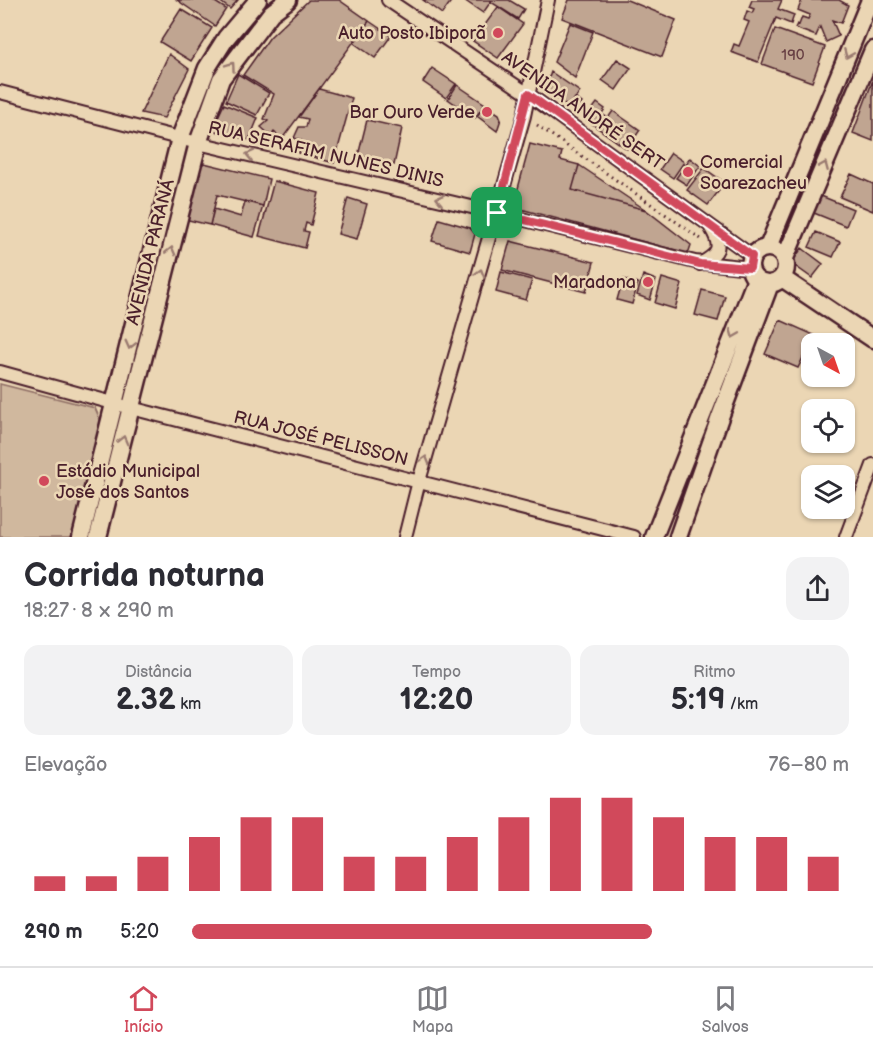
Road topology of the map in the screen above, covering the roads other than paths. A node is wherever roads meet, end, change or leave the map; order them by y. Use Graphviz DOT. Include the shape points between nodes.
graph roads {
  1 [pos="258,0"];
  2 [pos="288,0"];
  3 [pos="387,0"];
  4 [pos="548,0"];
  5 [pos="870,0"];
  6 [pos="873,50"];
  7 [pos="0,92"];
  8 [pos="528,94"];
  9 [pos="816,130"];
  10 [pos="836,137"];
  11 [pos="180,138"];
  12 [pos="198,143"];
  13 [pos="497,213"];
  14 [pos="709,224"];
  15 [pos="768,247"];
  16 [pos="784,258"];
  17 [pos="700,264"];
  18 [pos="762,273"];
  19 [pos="873,339"];
  20 [pos="0,372"];
  21 [pos="123,406"];
  22 [pos="712,414"];
  23 [pos="873,465"];
  24 [pos="419,481"];
  25 [pos="81,537"];
  26 [pos="98,537"];
  27 [pos="405,537"];
  28 [pos="634,537"];
  29 [pos="654,537"];
  30 [pos="678,537"];
  31 [pos="846,537"];
  1 -- 11 [label="main road, AVENIDA PARANÁ" via="207,68"];
  12 -- 2 [label="main road, AVENIDA PARANÁ, one-way" via="221,79 271,13"];
  3 -- 8 [label="street, AVENIDA ANDRÉ SERT"];
  4 -- 8 [label="street"];
  5 -- 9 [label="main road, one-way"];
  6 -- 10 [label="main road"];
  7 -- 11 [label="street, RUA SERAFIM NUNES DINIS"];
  8 -- 13 [label="street"];
  8 -- 14 [label="street, AVENIDA ANDRÉ SERT"];
  9 -- 10 [label="main road"];
  9 -- 15 [label="main road"];
  16 -- 10 [label="main road, one-way"];
  11 -- 12 [label="street, RUA SERAFIM NUNES DINIS"];
  11 -- 21 [label="main road, AVENIDA PARANÁ, one-way"];
  13 -- 12 [label="street, RUA SERAFIM NUNES DINIS, one-way"];
  21 -- 12 [label="main road, AVENIDA PARANÁ, one-way"];
  13 -- 17 [label="street, RUA SERAFIM NUNES DINIS"];
  24 -- 13 [label="street, one-way"];
  14 -- 17 [label="street" via="718,248"];
  14 -- 18 [label="street, AVENIDA ANDRÉ SERT"];
  15 -- 16 [label="main road" via="778,250"];
  15 -- 18 [label="main road" via="762,248"];
  16 -- 18 [label="main road" via="786,268"];
  17 -- 18 [label="street, RUA SERAFIM NUNES DINIS"];
  18 -- 19 [label="main road, AVENIDA ANDRÉ SERT"];
  18 -- 22 [label="main road"];
  20 -- 21 [label="street, RUA JOSÉ PELISSON"];
  21 -- 24 [label="street, RUA JOSÉ PELISSON"];
  21 -- 25 [label="main road, AVENIDA PARANÁ"];
  26 -- 21 [label="main road, AVENIDA PARANÁ, one-way"];
  22 -- 29 [label="main road"];
  22 -- 30 [label="main road"];
  23 -- 31 [label="street"];
  24 -- 27 [label="street"];
  24 -- 28 [label="street, RUA JOSÉ PELISSON"];
}
